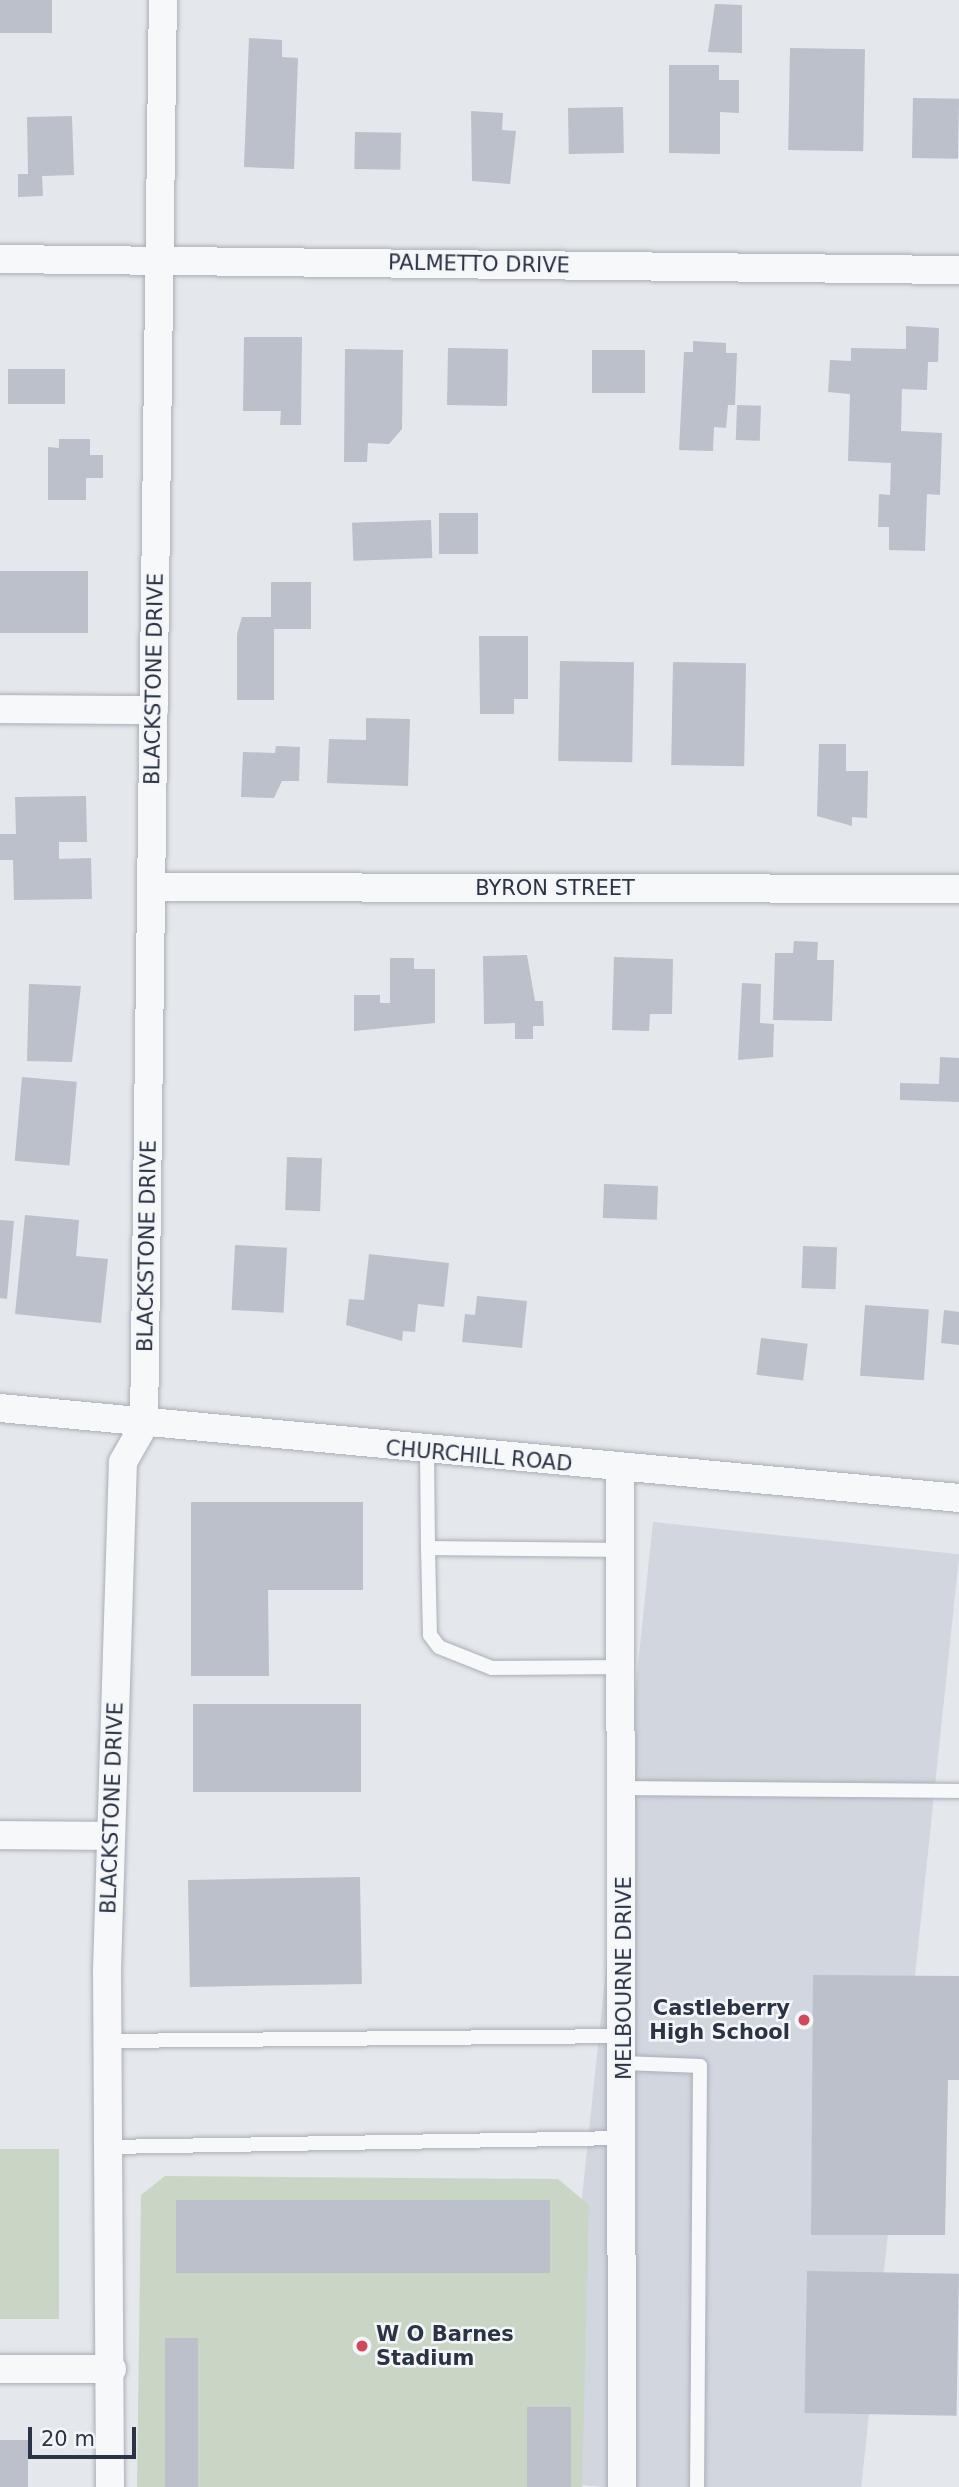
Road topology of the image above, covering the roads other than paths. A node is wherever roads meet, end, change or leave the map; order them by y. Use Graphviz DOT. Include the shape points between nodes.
graph roads {
  1 [pos="163,0"];
  2 [pos="0,259"];
  3 [pos="159,261"];
  4 [pos="959,270"];
  5 [pos="0,709"];
  6 [pos="154,710"];
  7 [pos="152,887"];
  8 [pos="959,889"];
  9 [pos="0,1408"];
  10 [pos="144,1425"];
  11 [pos="427,1451"];
  12 [pos="620,1468"];
  13 [pos="959,1499"];
  14 [pos="428,1548"];
  15 [pos="621,1550"];
  16 [pos="623,1667"];
  17 [pos="625,1788"];
  18 [pos="959,1791"];
  19 [pos="0,1835"];
  20 [pos="111,1836"];
  21 [pos="107,2041"];
  22 [pos="624,2049"];
  23 [pos="623,2138"];
  24 [pos="108,2147"];
  25 [pos="0,2369"];
  26 [pos="112,2369"];
  27 [pos="110,2487"];
  28 [pos="622,2487"];
  29 [pos="697,2487"];
  1 -- 3 [label="street, BLACKSTONE DRIVE"];
  2 -- 3 [label="street, PALMETTO DRIVE"];
  3 -- 4 [label="street, PALMETTO DRIVE"];
  3 -- 6 [label="street, BLACKSTONE DRIVE"];
  5 -- 6 [label="street"];
  6 -- 7 [label="street, BLACKSTONE DRIVE"];
  7 -- 8 [label="street, BYRON STREET"];
  7 -- 10 [label="street, BLACKSTONE DRIVE"];
  9 -- 10 [label="street, CHURCHILL ROAD"];
  10 -- 11 [label="street, CHURCHILL ROAD"];
  10 -- 20 [label="street, BLACKSTONE DRIVE" via="123,1462"];
  11 -- 12 [label="street, CHURCHILL ROAD"];
  11 -- 14 [label="lane"];
  12 -- 13 [label="street, CHURCHILL ROAD"];
  12 -- 15 [label="street, MELBOURNE DRIVE"];
  14 -- 15 [label="lane"];
  14 -- 16 [label="lane" via="430,1635 439,1647 492,1668"];
  15 -- 16 [label="street, MELBOURNE DRIVE"];
  16 -- 17 [label="street, MELBOURNE DRIVE"];
  17 -- 18 [label="lane"];
  17 -- 22 [label="street, MELBOURNE DRIVE"];
  19 -- 20 [label="street"];
  20 -- 21 [label="street, BLACKSTONE DRIVE"];
  21 -- 22 [label="lane"];
  21 -- 24 [label="street, BLACKSTONE DRIVE"];
  22 -- 23 [label="street, MELBOURNE DRIVE"];
  22 -- 29 [label="lane" via="700,2066"];
  23 -- 24 [label="lane"];
  23 -- 28 [label="street, MELBOURNE DRIVE"];
  24 -- 26 [label="street, BLACKSTONE DRIVE"];
  25 -- 26 [label="street"];
  26 -- 27 [label="street, BLACKSTONE DRIVE"];
}
